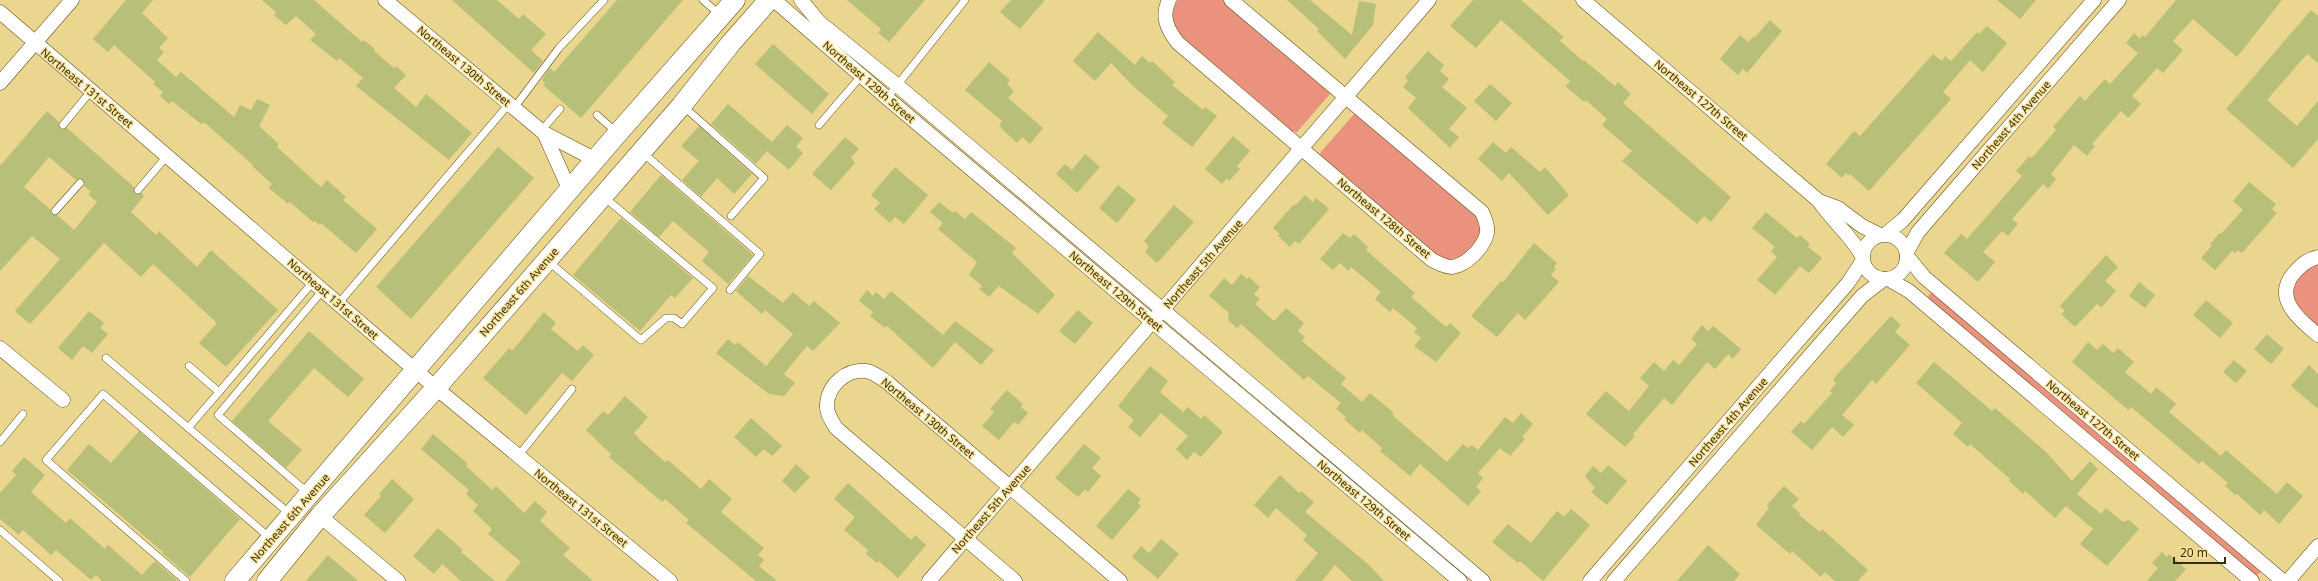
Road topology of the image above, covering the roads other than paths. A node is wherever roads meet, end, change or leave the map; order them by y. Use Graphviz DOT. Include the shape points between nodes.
graph roads {
  1 [pos="72,0"];
  2 [pos="385,0"];
  3 [pos="604,0"];
  4 [pos="703,0"];
  5 [pos="735,0"];
  6 [pos="754,0"];
  7 [pos="769,0"];
  8 [pos="774,0"];
  9 [pos="802,0"];
  10 [pos="964,0"];
  11 [pos="1169,0"];
  12 [pos="1231,0"];
  13 [pos="1429,0"];
  14 [pos="1583,0"];
  15 [pos="2094,0"];
  16 [pos="2119,0"];
  17 [pos="721,16"];
  18 [pos="2,17"];
  19 [pos="34,43"];
  20 [pos="731,43"];
  21 [pos="2044,58"];
  22 [pos="2058,70"];
  23 [pos="861,76"];
  24 [pos="0,83"];
  25 [pos="898,86"];
  26 [pos="91,91"];
  27 [pos="1346,97"];
  28 [pos="887,98"];
  29 [pos="682,105"];
  30 [pos="512,106"];
  31 [pos="560,109"];
  32 [pos="597,115"];
  33 [pos="63,125"];
  34 [pos="818,125"];
  35 [pos="542,132"];
  36 [pos="618,133"];
  37 [pos="1302,149"];
  38 [pos="641,151"];
  39 [pos="167,156"];
  40 [pos="596,160"];
  41 [pos="80,183"];
  42 [pos="138,190"];
  43 [pos="570,190"];
  44 [pos="602,196"];
  45 [pos="1819,200"];
  46 [pos="55,211"];
  47 [pos="731,216"];
  48 [pos="1883,234"];
  49 [pos="1907,254"];
  50 [pos="2318,257"];
  51 [pos="1863,258"];
  52 [pos="547,260"];
  53 [pos="1886,279"];
  54 [pos="318,286"];
  55 [pos="730,290"];
  56 [pos="338,304"];
  57 [pos="1163,310"];
  58 [pos="1153,322"];
  59 [pos="2318,335"];
  60 [pos="0,348"];
  61 [pos="106,358"];
  62 [pos="189,366"];
  63 [pos="416,371"];
  64 [pos="436,388"];
  65 [pos="572,389"];
  66 [pos="219,392"];
  67 [pos="63,400"];
  68 [pos="23,414"];
  69 [pos="188,428"];
  70 [pos="0,442"];
  71 [pos="518,456"];
  72 [pos="1009,488"];
  73 [pos="310,495"];
  74 [pos="291,516"];
  75 [pos="320,516"];
  76 [pos="0,530"];
  77 [pos="271,539"];
  78 [pos="965,540"];
  79 [pos="2318,546"];
  80 [pos="60,581"];
  81 [pos="186,581"];
  82 [pos="235,581"];
  83 [pos="267,581"];
  84 [pos="398,581"];
  85 [pos="670,581"];
  86 [pos="929,581"];
  87 [pos="1015,581"];
  88 [pos="1120,581"];
  89 [pos="1460,581"];
  90 [pos="1483,581"];
  91 [pos="1590,581"];
  92 [pos="1614,581"];
  93 [pos="2252,581"];
  94 [pos="2282,581"];
  95 [pos="2288,581"];
  1 -- 19 [label="street"];
  2 -- 30 [label="street, Northeast 130th Street"];
  3 -- 30 [label="lane" via="559,48"];
  4 -- 17 [label="lane"];
  5 -- 17 [label="main road, Northeast 6th Avenue"];
  6 -- 20 [label="main road"];
  7 -- 20 [label="main road, Northeast 6th Avenue"];
  8 -- 23 [label="street, Northeast 129th Street"];
  9 -- 25 [label="street, Northeast 129th Street" via="819,22"];
  10 -- 25 [label="lane"];
  11 -- 37 [label="street, Northeast 128th Street" via="1165,12 1166,23 1178,43"];
  12 -- 27 [label="street, Northeast 128th Street"];
  13 -- 27 [label="street, Northeast 5th Avenue"];
  14 -- 45 [label="street, Northeast 127th Street"];
  15 -- 21 [label="street, Northeast 4th Avenue"];
  16 -- 22 [label="street, Northeast 4th Avenue"];
  17 -- 36 [label="main road, Northeast 6th Avenue"];
  18 -- 19 [label="street, Northeast 131st Street"];
  19 -- 24 [label="street"];
  19 -- 26 [label="street, Northeast 131st Street"];
  20 -- 29 [label="main road, Northeast 6th Avenue"];
  21 -- 22 [label="street"];
  21 -- 48 [label="street, Northeast 4th Avenue" via="1904,220"];
  22 -- 49 [label="street, Northeast 4th Avenue" via="1918,232"];
  23 -- 28 [label="street, Northeast 129th Street"];
  23 -- 34 [label="lane"];
  25 -- 28 [label="lane"];
  25 -- 57 [label="street, Northeast 129th Street"];
  26 -- 33 [label="lane"];
  26 -- 39 [label="street, Northeast 131st Street"];
  27 -- 37 [label="street, Northeast 5th Avenue"];
  27 -- 37 [label="street, Northeast 128th Street" via="1482,212 1487,233 1482,244 1462,264 1452,267 1432,260"];
  28 -- 58 [label="street, Northeast 129th Street"];
  29 -- 38 [label="main road, Northeast 6th Avenue"];
  29 -- 47 [label="lane" via="764,178"];
  30 -- 35 [label="street, Northeast 130th Street"];
  30 -- 56 [label="lane"];
  31 -- 35 [label="lane"];
  32 -- 36 [label="lane"];
  35 -- 40 [label="street, Northeast 130th Street"];
  35 -- 43 [label="street, Northeast 130th Street"];
  36 -- 40 [label="main road, Northeast 6th Avenue"];
  37 -- 57 [label="street, Northeast 5th Avenue"];
  38 -- 44 [label="main road, Northeast 6th Avenue"];
  38 -- 55 [label="lane" via="760,254"];
  39 -- 42 [label="lane"];
  39 -- 54 [label="street, Northeast 131st Street"];
  40 -- 43 [label="main road, Northeast 6th Avenue"];
  41 -- 46 [label="lane"];
  43 -- 63 [label="main road, Northeast 6th Avenue"];
  44 -- 52 [label="main road, Northeast 6th Avenue"];
  44 -- 52 [label="lane" via="713,288 682,324 674,318 666,318 641,340"];
  45 -- 48 [label="street, Northeast 127th Street" via="1838,208 1862,226"];
  45 -- 51 [label="street, Northeast 127th Street" via="1830,218 1851,237"];
  48 -- 49 [label="street" via="1897,238"];
  48 -- 51 [label="street" via="1868,242"];
  49 -- 53 [label="street" via="1907,262 1900,274"];
  49 -- 94 [label="street, Northeast 127th Street" via="1924,277"];
  50 -- 59 [label="street" via="2310,258 2300,265 2287,285 2285,294 2294,313"];
  51 -- 53 [label="street" via="1868,272"];
  51 -- 91 [label="street, Northeast 4th Avenue" via="1848,283"];
  52 -- 64 [label="main road, Northeast 6th Avenue"];
  53 -- 92 [label="street, Northeast 4th Avenue" via="1862,296"];
  53 -- 93 [label="street, Northeast 127th Street" via="1909,292"];
  54 -- 56 [label="street, Northeast 131st Street"];
  54 -- 66 [label="lane"];
  54 -- 73 [label="lane" via="218,415"];
  56 -- 63 [label="street, Northeast 131st Street"];
  57 -- 58 [label="street, Northeast 5th Avenue"];
  57 -- 90 [label="street, Northeast 129th Street"];
  58 -- 72 [label="street, Northeast 5th Avenue"];
  58 -- 89 [label="street, Northeast 129th Street"];
  60 -- 67 [label="street"];
  61 -- 69 [label="lane"];
  62 -- 66 [label="lane"];
  63 -- 64 [label="street, Northeast 131st Street"];
  63 -- 73 [label="main road, Northeast 6th Avenue"];
  64 -- 71 [label="street, Northeast 131st Street"];
  64 -- 75 [label="main road, Northeast 6th Avenue"];
  65 -- 71 [label="lane"];
  66 -- 69 [label="lane"];
  68 -- 70 [label="lane"];
  69 -- 74 [label="lane"];
  71 -- 85 [label="street, Northeast 131st Street"];
  72 -- 78 [label="street, Northeast 5th Avenue"];
  72 -- 78 [label="street, Northeast 130th Street" via="876,375 857,371 836,383 827,405 836,428"];
  72 -- 88 [label="street, Northeast 130th Street"];
  73 -- 74 [label="main road, Northeast 6th Avenue"];
  74 -- 77 [label="main road, Northeast 6th Avenue"];
  75 -- 83 [label="main road, Northeast 6th Avenue"];
  75 -- 84 [label="street"];
  76 -- 80 [label="lane"];
  77 -- 81 [label="lane" via="103,394 46,460"];
  77 -- 82 [label="main road, Northeast 6th Avenue"];
  78 -- 86 [label="street, Northeast 5th Avenue"];
  78 -- 87 [label="street, Northeast 130th Street"];
  79 -- 95 [label="street"];
}
